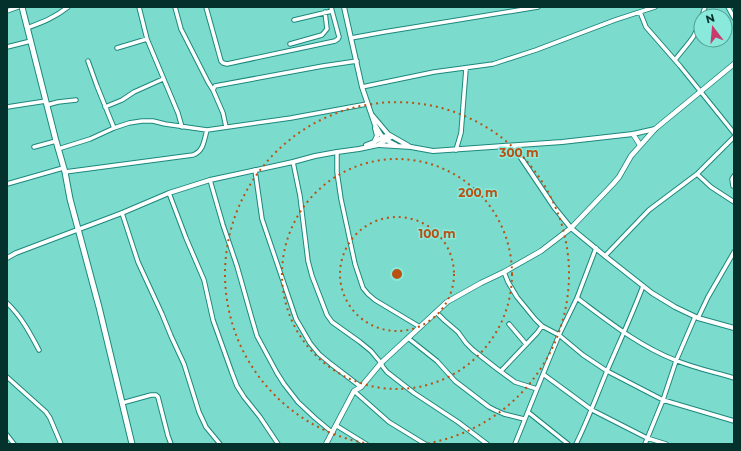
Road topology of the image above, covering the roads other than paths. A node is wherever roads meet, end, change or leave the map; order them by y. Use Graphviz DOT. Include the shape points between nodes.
graph roads {
  1 [pos="18,7"];
  2 [pos="22,7"];
  3 [pos="68,7"];
  4 [pos="139,7"];
  5 [pos="175,7"];
  6 [pos="206,7"];
  7 [pos="344,7"];
  8 [pos="538,7"];
  9 [pos="655,7"];
  10 [pos="728,7"];
  11 [pos="331,9"];
  12 [pos="7,11"];
  13 [pos="325,12"];
  14 [pos="640,12"];
  15 [pos="734,18"];
  16 [pos="294,20"];
  17 [pos="27,28"];
  18 [pos="351,38"];
  19 [pos="693,38"];
  20 [pos="147,39"];
  21 [pos="31,41"];
  22 [pos="290,44"];
  23 [pos="7,47"];
  24 [pos="117,48"];
  25 [pos="675,60"];
  26 [pos="88,61"];
  27 [pos="357,61"];
  28 [pos="734,64"];
  29 [pos="466,69"];
  30 [pos="163,79"];
  31 [pos="362,87"];
  32 [pos="214,90"];
  33 [pos="700,92"];
  34 [pos="76,100"];
  35 [pos="46,103"];
  36 [pos="368,104"];
  37 [pos="7,107"];
  38 [pos="105,107"];
  39 [pos="370,111"];
  40 [pos="375,125"];
  41 [pos="182,127"];
  42 [pos="226,127"];
  43 [pos="114,128"];
  44 [pos="655,129"];
  45 [pos="207,130"];
  46 [pos="734,133"];
  47 [pos="633,134"];
  48 [pos="387,137"];
  49 [pos="734,137"];
  50 [pos="56,141"];
  51 [pos="376,144"];
  52 [pos="640,145"];
  53 [pos="402,146"];
  54 [pos="513,146"];
  55 [pos="34,147"];
  56 [pos="411,147"];
  57 [pos="58,148"];
  58 [pos="456,150"];
  59 [pos="337,152"];
  60 [pos="293,162"];
  61 [pos="64,170"];
  62 [pos="255,170"];
  63 [pos="697,174"];
  64 [pos="734,176"];
  65 [pos="210,180"];
  66 [pos="7,184"];
  67 [pos="733,186"];
  68 [pos="169,193"];
  69 [pos="734,202"];
  70 [pos="122,213"];
  71 [pos="571,228"];
  72 [pos="78,230"];
  73 [pos="596,248"];
  74 [pos="734,252"];
  75 [pos="605,256"];
  76 [pos="7,258"];
  77 [pos="504,272"];
  78 [pos="643,286"];
  79 [pos="577,298"];
  80 [pos="7,303"];
  81 [pos="436,312"];
  82 [pos="696,317"];
  83 [pos="509,324"];
  84 [pos="420,326"];
  85 [pos="542,326"];
  86 [pos="734,328"];
  87 [pos="624,333"];
  88 [pos="559,335"];
  89 [pos="408,338"];
  90 [pos="526,344"];
  91 [pos="38,350"];
  92 [pos="676,361"];
  93 [pos="381,363"];
  94 [pos="501,371"];
  95 [pos="607,371"];
  96 [pos="543,374"];
  97 [pos="7,377"];
  98 [pos="734,378"];
  99 [pos="361,387"];
  100 [pos="536,389"];
  101 [pos="354,391"];
  102 [pos="663,400"];
  103 [pos="122,403"];
  104 [pos="592,410"];
  105 [pos="528,412"];
  106 [pos="524,419"];
  107 [pos="734,421"];
  108 [pos="337,426"];
  109 [pos="333,433"];
  110 [pos="7,436"];
  111 [pos="648,438"];
  112 [pos="14,444"];
  113 [pos="61,444"];
  114 [pos="132,444"];
  115 [pos="171,444"];
  116 [pos="220,444"];
  117 [pos="278,444"];
  118 [pos="326,444"];
  119 [pos="366,444"];
  120 [pos="425,444"];
  121 [pos="487,444"];
  122 [pos="515,444"];
  123 [pos="568,444"];
  124 [pos="576,444"];
  125 [pos="646,444"];
  126 [pos="666,444"];
  1 -- 12 [label="street"];
  2 -- 17 [label="main road"];
  3 -- 17 [label="street" via="46,21"];
  4 -- 20 [label="street"];
  5 -- 32 [label="street" via="181,29"];
  6 -- 11 [label="street" via="221,60 227,64 335,41 338,37"];
  7 -- 18 [label="street"];
  8 -- 18 [label="street"];
  9 -- 14 [label="street"];
  10 -- 15 [label="street"];
  11 -- 13 [label="street"];
  13 -- 16 [label="street"];
  13 -- 22 [label="street" via="327,29 322,35"];
  14 -- 25 [label="street" via="646,27"];
  14 -- 29 [label="street" via="493,64"];
  17 -- 21 [label="main road"];
  18 -- 27 [label="street"];
  19 -- 25 [label="street"];
  20 -- 24 [label="street"];
  20 -- 30 [label="street"];
  21 -- 23 [label="street"];
  21 -- 35 [label="main road"];
  25 -- 33 [label="street"];
  26 -- 38 [label="street"];
  27 -- 31 [label="street"];
  27 -- 32 [label="street" via="217,85"];
  28 -- 33 [label="main road"];
  29 -- 31 [label="street" via="434,72"];
  29 -- 58 [label="street" via="461,133"];
  30 -- 38 [label="street"];
  30 -- 41 [label="street"];
  31 -- 36 [label="street"];
  32 -- 42 [label="street"];
  33 -- 44 [label="main road"];
  33 -- 46 [label="street"];
  34 -- 35 [label="street"];
  35 -- 37 [label="street"];
  35 -- 50 [label="main road"];
  36 -- 39 [label="street"];
  36 -- 42 [label="street"];
  38 -- 43 [label="street"];
  39 -- 40 [label="street"];
  39 -- 48 [label="street"];
  40 -- 48 [label="street"];
  40 -- 51 [label="street"];
  41 -- 43 [label="street" via="142,121"];
  41 -- 45 [label="street"];
  42 -- 45 [label="street"];
  43 -- 57 [label="street" via="90,139"];
  44 -- 47 [label="street"];
  44 -- 52 [label="main road"];
  45 -- 61 [label="street" via="203,147 193,155"];
  47 -- 52 [label="main road"];
  47 -- 54 [label="street"];
  48 -- 51 [label="street"];
  48 -- 53 [label="street"];
  48 -- 56 [label="street"];
  49 -- 63 [label="street"];
  50 -- 55 [label="street"];
  50 -- 57 [label="main road"];
  51 -- 53 [label="street"];
  51 -- 59 [label="street"];
  52 -- 71 [label="main road" via="619,177"];
  53 -- 56 [label="street"];
  54 -- 58 [label="street"];
  54 -- 71 [label="street"];
  56 -- 58 [label="street" via="433,151"];
  57 -- 61 [label="main road"];
  59 -- 60 [label="street"];
  59 -- 84 [label="street" via="337,172 343,206 355,264 363,288 375,300"];
  60 -- 62 [label="street"];
  60 -- 93 [label="street" via="308,261 323,306 332,322 371,351"];
  61 -- 66 [label="street"];
  61 -- 72 [label="main road"];
  62 -- 65 [label="street"];
  62 -- 99 [label="street" via="262,219 296,319 319,354"];
  63 -- 69 [label="street"];
  63 -- 75 [label="street" via="649,210"];
  64 -- 67 [label="street"];
  65 -- 68 [label="street"];
  65 -- 109 [label="street" via="257,336 277,373 298,402"];
  68 -- 70 [label="street"];
  68 -- 117 [label="street" via="204,280 213,320 237,386"];
  70 -- 72 [label="street"];
  70 -- 116 [label="street" via="138,262 184,364 199,412 206,427"];
  71 -- 73 [label="street"];
  71 -- 77 [label="main road" via="541,251"];
  72 -- 76 [label="street"];
  72 -- 103 [label="main road"];
  73 -- 75 [label="street"];
  73 -- 79 [label="street"];
  74 -- 82 [label="street"];
  75 -- 78 [label="street"];
  77 -- 81 [label="main road" via="447,302"];
  77 -- 85 [label="street" via="517,297"];
  78 -- 82 [label="street" via="662,300"];
  78 -- 87 [label="street"];
  79 -- 87 [label="street"];
  79 -- 88 [label="street"];
  80 -- 91 [label="street" via="18,315"];
  81 -- 84 [label="main road"];
  81 -- 94 [label="street" via="473,350"];
  82 -- 86 [label="street"];
  82 -- 92 [label="street"];
  83 -- 90 [label="street"];
  84 -- 89 [label="main road"];
  85 -- 88 [label="street"];
  85 -- 90 [label="street"];
  87 -- 92 [label="street"];
  87 -- 95 [label="street"];
  88 -- 95 [label="street"];
  88 -- 96 [label="street"];
  89 -- 93 [label="main road"];
  89 -- 106 [label="street" via="437,361 454,381 489,407"];
  90 -- 94 [label="street"];
  92 -- 98 [label="street"];
  92 -- 102 [label="street"];
  93 -- 99 [label="main road"];
  93 -- 121 [label="street" via="387,372 414,393"];
  94 -- 100 [label="street" via="515,382"];
  95 -- 102 [label="street"];
  95 -- 104 [label="street"];
  96 -- 100 [label="street"];
  96 -- 104 [label="street"];
  97 -- 113 [label="street" via="46,412"];
  99 -- 101 [label="main road"];
  100 -- 105 [label="street"];
  101 -- 108 [label="main road"];
  101 -- 120 [label="street" via="389,422"];
  102 -- 107 [label="street"];
  102 -- 111 [label="street"];
  103 -- 114 [label="main road"];
  103 -- 115 [label="street" via="156,395"];
  104 -- 111 [label="street"];
  104 -- 124 [label="street"];
  105 -- 106 [label="street"];
  105 -- 123 [label="street"];
  106 -- 122 [label="street"];
  108 -- 109 [label="main road"];
  108 -- 119 [label="street"];
  109 -- 118 [label="main road"];
  110 -- 112 [label="street"];
  111 -- 125 [label="street"];
  111 -- 126 [label="street"];
}
